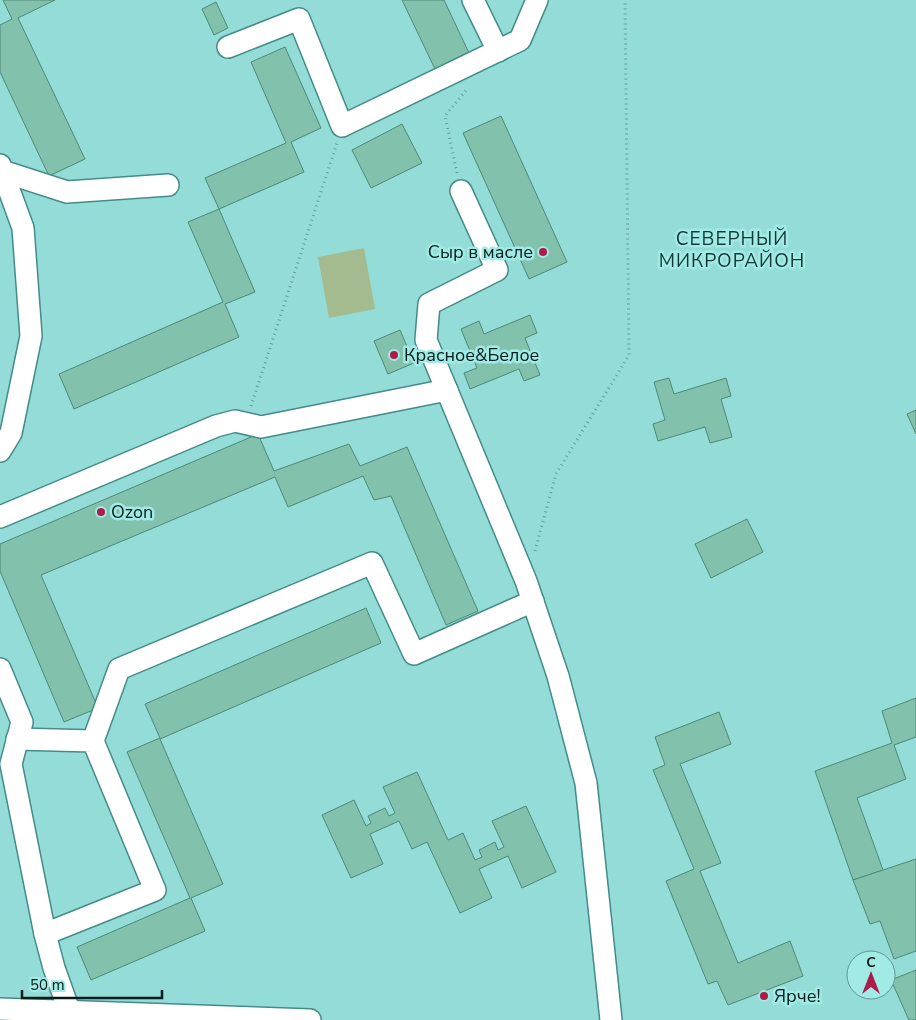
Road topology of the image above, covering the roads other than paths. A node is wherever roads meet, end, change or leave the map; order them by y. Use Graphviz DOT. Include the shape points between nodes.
graph roads {
  1 [pos="473,0"];
  2 [pos="537,0"];
  3 [pos="228,48"];
  4 [pos="498,51"];
  5 [pos="1,168"];
  6 [pos="168,185"];
  7 [pos="461,191"];
  8 [pos="447,390"];
  9 [pos="4,439"];
  10 [pos="0,517"];
  11 [pos="530,591"];
  12 [pos="0,669"];
  13 [pos="17,739"];
  14 [pos="93,741"];
  15 [pos="6,762"];
  16 [pos="45,934"];
  17 [pos="0,1009"];
  18 [pos="70,1013"];
  19 [pos="310,1020"];
  20 [pos="611,1020"];
  1 -- 4 [label="street"];
  2 -- 4 [label="street" via="520,40"];
  3 -- 4 [label="street" via="298,19 342,126"];
  5 -- 6 [label="street" via="66,192"];
  5 -- 9 [label="street" via="23,228 31,336"];
  7 -- 8 [label="street" via="497,270 429,304 426,340"];
  8 -- 10 [label="street" via="261,427 235,421 216,426"];
  8 -- 11 [label="street"];
  11 -- 14 [label="street" via="414,654 372,563 119,669"];
  11 -- 20 [label="street" via="558,676 586,783"];
  12 -- 13 [label="street" via="22,722"];
  13 -- 14 [label="street"];
  13 -- 15 [label="street"];
  14 -- 16 [label="street" via="155,890"];
  15 -- 16 [label="street"];
  16 -- 18 [label="street"];
  17 -- 18 [label="street"];
  18 -- 19 [label="street"];
}
